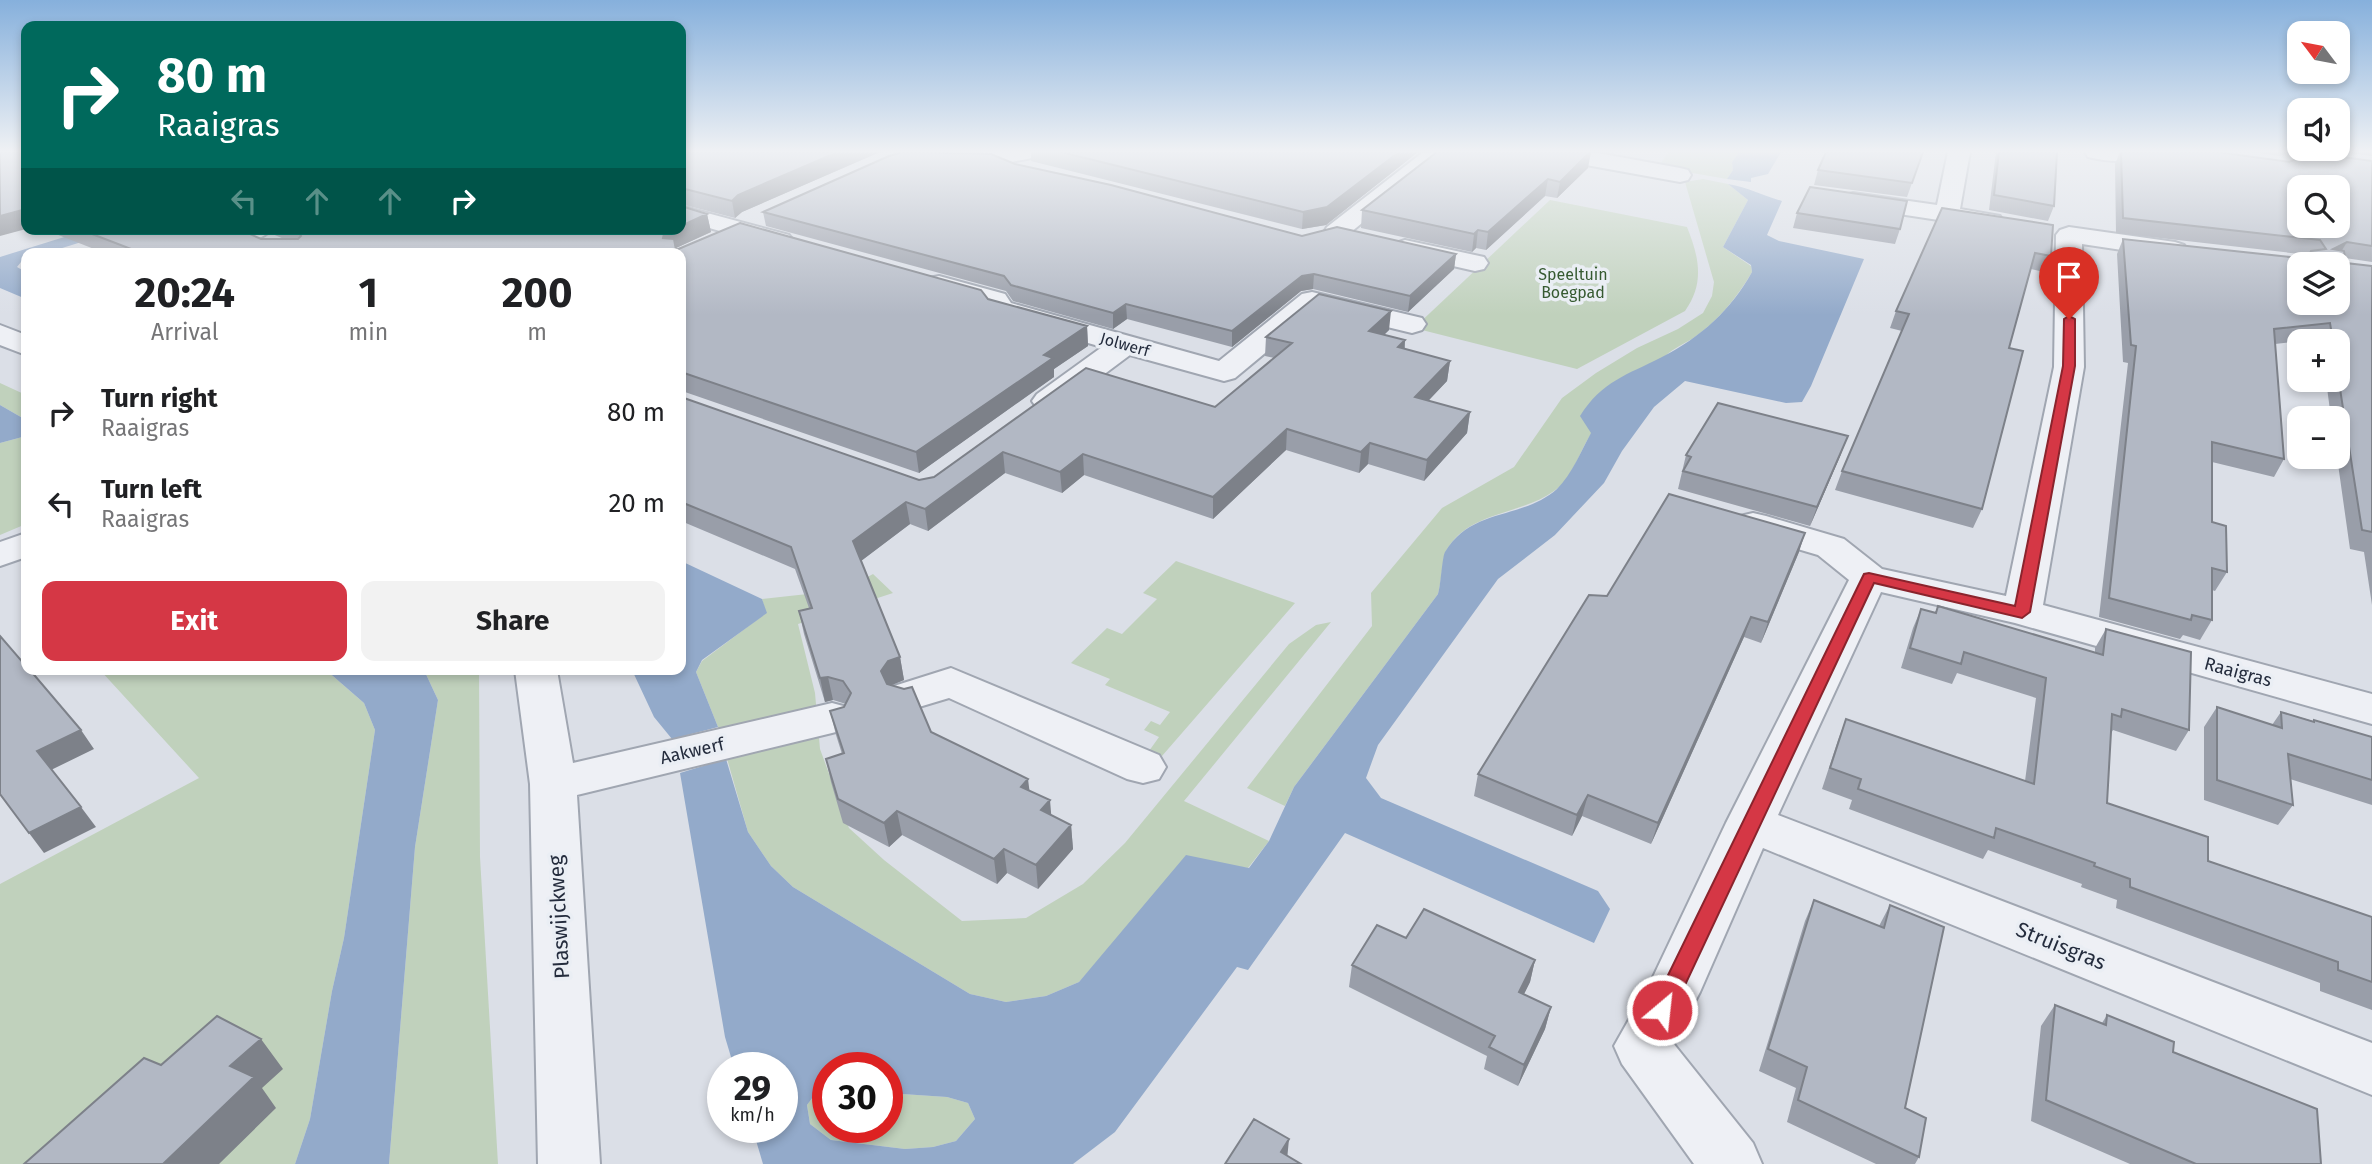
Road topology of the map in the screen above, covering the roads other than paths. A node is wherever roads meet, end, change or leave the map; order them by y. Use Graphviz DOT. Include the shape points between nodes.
graph roads {
  1 [pos="1364,206"];
  2 [pos="1899,206"];
  3 [pos="1948,206"];
  4 [pos="1947,213"];
  5 [pos="686,214"];
  6 [pos="752,222"];
  7 [pos="2015,225"];
  8 [pos="253,235"];
  9 [pos="1362,238"];
  10 [pos="1388,244"];
  11 [pos="705,246"];
  12 [pos="802,246"];
  13 [pos="279,248"];
  14 [pos="2197,253"];
  15 [pos="1475,264"];
  16 [pos="916,278"];
  17 [pos="1412,324"];
  18 [pos="0,334"];
  19 [pos="21,344"];
  20 [pos="1125,344"];
  21 [pos="1028,415"];
  22 [pos="1716,514"];
  23 [pos="21,546"];
  24 [pos="0,555"];
  25 [pos="1869,578"];
  26 [pos="2022,612"];
  27 [pos="537,675"];
  28 [pos="909,696"];
  29 [pos="2372,709"];
  30 [pos="832,718"];
  31 [pos="1143,767"];
  32 [pos="553,784"];
  33 [pos="1750,823"];
  34 [pos="2372,1069"];
  35 [pos="569,1164"];
  36 [pos="1731,1164"];
  1 -- 9 [label="street" via="1325,235"];
  2 -- 4 [label="street"];
  3 -- 4 [label="street"];
  4 -- 7 [label="street"];
  5 -- 6 [label="street"];
  6 -- 11 [label="street"];
  6 -- 12 [label="street"];
  8 -- 13 [label="street"];
  10 -- 15 [label="street"];
  14 -- 26 [label="street" via="2055,232 2069,366"];
  16 -- 20 [label="street, Jolwerf" via="995,300 1001,309"];
  17 -- 20 [label="street, Jolwerf" via="1312,300 1224,372"];
  18 -- 19 [label="street"];
  20 -- 21 [label="street"];
  22 -- 25 [label="street" via="1831,547"];
  23 -- 24 [label="street"];
  25 -- 26 [label="street, Raaigras"];
  25 -- 33 [label="street"];
  26 -- 29 [label="street, Raaigras"];
  27 -- 32 [label="street, Plaswijckweg"];
  28 -- 31 [label="street" via="951,682"];
  30 -- 32 [label="street, Aakwerf"];
  32 -- 35 [label="street, Plaswijckweg"];
  33 -- 34 [label="street, Struisgras"];
  33 -- 36 [label="street" via="1673,992 1642,1046"];
}
